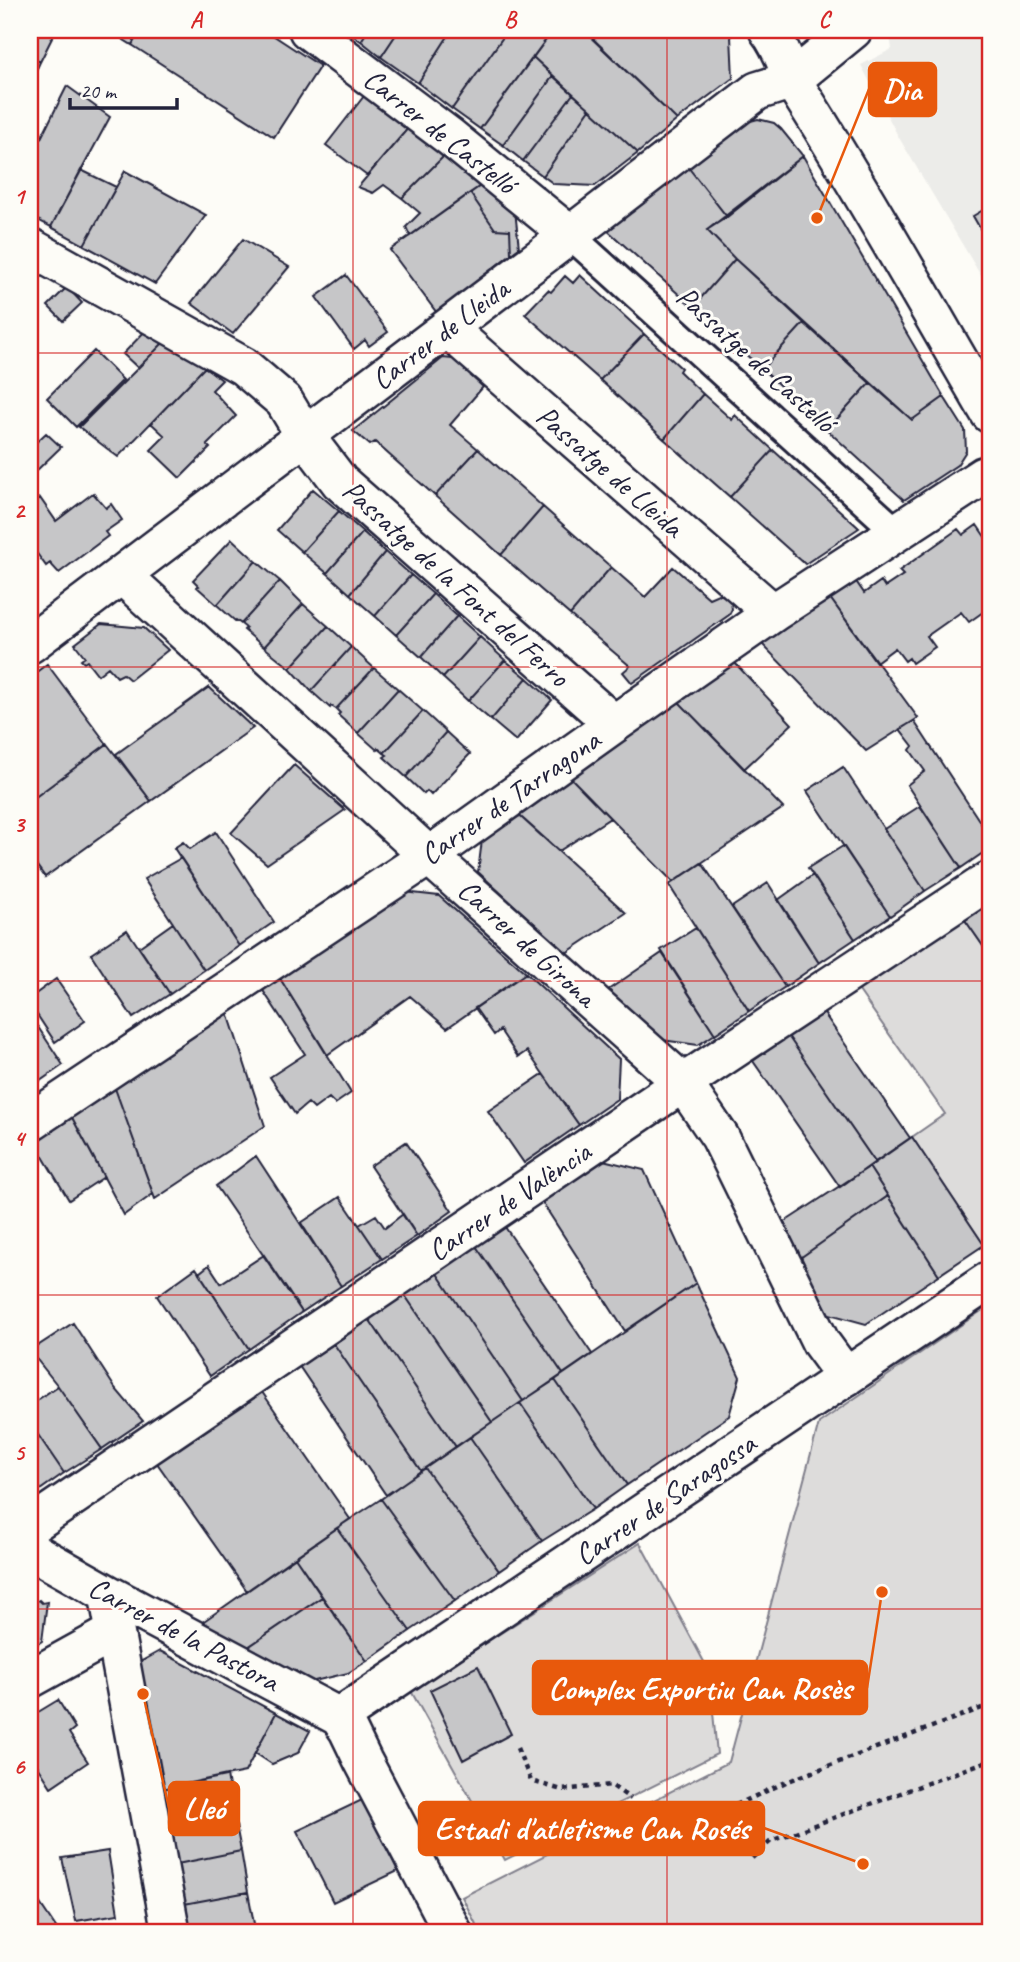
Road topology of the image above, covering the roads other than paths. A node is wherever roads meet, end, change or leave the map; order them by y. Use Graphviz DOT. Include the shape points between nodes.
graph roads {
  1 [pos="308,30"];
  2 [pos="768,30"];
  3 [pos="853,30"];
  4 [pos="792,80"];
  5 [pos="570,235"];
  6 [pos="30,247"];
  7 [pos="447,328"];
  8 [pos="990,414"];
  9 [pos="305,436"];
  10 [pos="990,474"];
  11 [pos="897,532"];
  12 [pos="122,575"];
  13 [pos="773,613"];
  14 [pos="30,644"];
  15 [pos="614,724"];
  16 [pos="429,856"];
  17 [pos="990,880"];
  18 [pos="683,1083"];
  19 [pos="30,1122"];
  20 [pos="990,1280"];
  21 [pos="846,1377"];
  22 [pos="30,1526"];
  23 [pos="30,1550"];
  24 [pos="108,1594"];
  25 [pos="115,1632"];
  26 [pos="30,1679"];
  27 [pos="339,1717"];
  28 [pos="171,1932"];
  29 [pos="453,1932"];
  1 -- 5 [label="street, Carrer de Castelló"];
  2 -- 4 [label="street"];
  3 -- 4 [label="street, Carrer de Lleida"];
  4 -- 5 [label="street, Carrer de Lleida" via="757,91"];
  4 -- 8 [label="street"];
  5 -- 7 [label="street, Carrer de Lleida"];
  5 -- 11 [label="street, Passatge de Castelló"];
  6 -- 9 [label="street, Passatge de la Font del Ferro" via="243,366 284,401"];
  7 -- 9 [label="street, Carrer de Lleida"];
  7 -- 13 [label="street, Passatge de Lleida"];
  9 -- 12 [label="street, Carrer de Lleida"];
  9 -- 15 [label="street, Passatge de la Font del Ferro" via="340,482"];
  10 -- 11 [label="street, Carrer de Tarragona"];
  11 -- 13 [label="street, Carrer de Tarragona"];
  12 -- 14 [label="street, Carrer de Lleida"];
  12 -- 16 [label="street, Carrer de Girona"];
  13 -- 15 [label="street, Carrer de Tarragona"];
  15 -- 16 [label="street, Carrer de Tarragona"];
  16 -- 18 [label="street, Carrer de Girona"];
  16 -- 19 [label="street, Carrer de Tarragona"];
  17 -- 18 [label="street, Carrer de València"];
  18 -- 21 [label="street, Carrer de Girona" via="720,1138 821,1343"];
  18 -- 22 [label="street, Carrer de València"];
  20 -- 21 [label="street, Carrer de Saragossa"];
  21 -- 27 [label="street, Carrer de Saragossa"];
  23 -- 24 [label="street, Carrer de la Pastora"];
  24 -- 25 [label="street"];
  24 -- 27 [label="street, Carrer de la Pastora"];
  25 -- 26 [label="street"];
  25 -- 28 [label="street"];
  27 -- 29 [label="street"];
}
